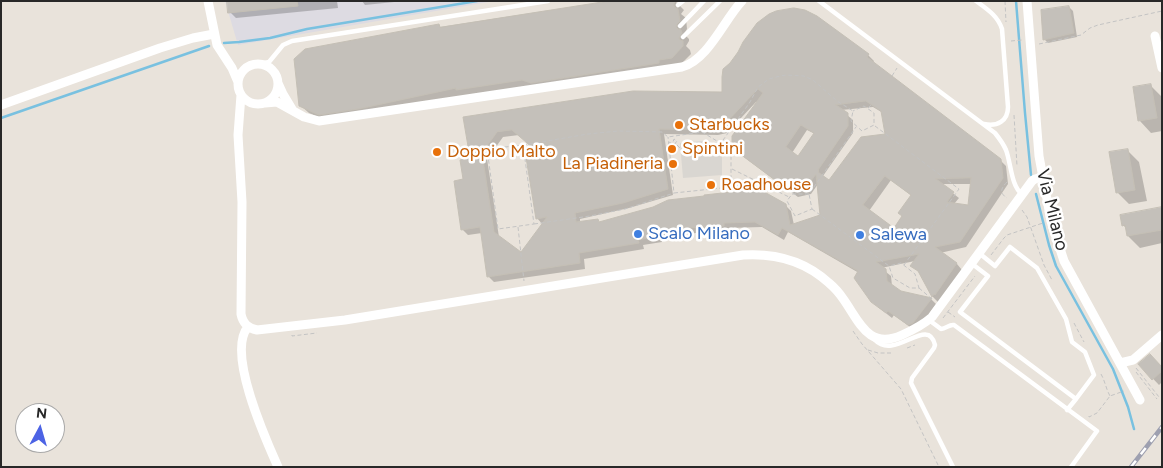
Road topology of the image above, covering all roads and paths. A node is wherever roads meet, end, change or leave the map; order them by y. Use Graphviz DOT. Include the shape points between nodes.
graph roads {
  1 [pos="208,1"];
  2 [pos="548,1"];
  3 [pos="683,1"];
  4 [pos="704,1"];
  5 [pos="720,1"];
  6 [pos="742,1"];
  7 [pos="819,1"];
  8 [pos="976,1"];
  9 [pos="1005,1"];
  10 [pos="1027,1"];
  11 [pos="678,5"];
  12 [pos="1162,11"];
  13 [pos="1006,21"];
  14 [pos="680,26"];
  15 [pos="214,34"];
  16 [pos="1156,36"];
  17 [pos="682,38"];
  18 [pos="1011,40"];
  19 [pos="1029,42"];
  20 [pos="224,58"];
  21 [pos="901,63"];
  22 [pos="253,65"];
  23 [pos="1162,68"];
  24 [pos="892,76"];
  25 [pos="238,82"];
  26 [pos="278,83"];
  27 [pos="241,94"];
  28 [pos="262,104"];
  29 [pos="1,105"];
  30 [pos="871,105"];
  31 [pos="868,109"];
  32 [pos="853,111"];
  33 [pos="297,114"];
  34 [pos="1014,115"];
  35 [pos="982,124"];
  36 [pos="874,125"];
  37 [pos="238,126"];
  38 [pos="857,126"];
  39 [pos="668,136"];
  40 [pos="668,142"];
  41 [pos="673,142"];
  42 [pos="721,143"];
  43 [pos="523,145"];
  44 [pos="676,145"];
  45 [pos="680,148"];
  46 [pos="713,149"];
  47 [pos="732,169"];
  48 [pos="1013,174"];
  49 [pos="1042,178"];
  50 [pos="674,193"];
  51 [pos="809,194"];
  52 [pos="1022,194"];
  53 [pos="790,197"];
  54 [pos="1015,204"];
  55 [pos="812,209"];
  56 [pos="1045,222"];
  57 [pos="534,224"];
  58 [pos="1034,226"];
  59 [pos="518,227"];
  60 [pos="979,253"];
  61 [pos="971,264"];
  62 [pos="904,265"];
  63 [pos="889,266"];
  64 [pos="1053,282"];
  65 [pos="919,288"];
  66 [pos="525,290"];
  67 [pos="940,306"];
  68 [pos="1072,318"];
  69 [pos="929,320"];
  70 [pos="291,326"];
  71 [pos="248,327"];
  72 [pos="853,331"];
  73 [pos="320,332"];
  74 [pos="1162,335"];
  75 [pos="873,336"];
  76 [pos="1085,344"];
  77 [pos="1120,363"];
  78 [pos="1099,371"];
  79 [pos="1125,390"];
  80 [pos="1159,397"];
  81 [pos="1076,399"];
  82 [pos="1157,399"];
  83 [pos="1140,400"];
  84 [pos="1068,410"];
  85 [pos="278,467"];
  86 [pos="939,467"];
  87 [pos="953,467"];
  88 [pos="1071,467"];
  1 -- 15 [label="street"];
  2 -- 22 [label="lane" via="292,41 269,62"];
  3 -- 11 [label="lane"];
  4 -- 14 [label="lane"];
  5 -- 17 [label="lane"];
  6 -- 33 [label="street" via="703,54 688,65 326,120 312,120"];
  7 -- 21 [label="lane"];
  8 -- 35 [label="lane" via="993,14 1002,29 1008,106 1004,120 999,124"];
  9 -- 13 [label="path"];
  10 -- 19 [label="street, Via Milano"];
  12 -- 19 [label="path" via="1093,27 1081,35"];
  15 -- 20 [label="street"];
  15 -- 29 [label="street" via="160,48"];
  16 -- 23 [label="street"];
  18 -- 19 [label="path"];
  19 -- 49 [label="street, Via Milano"];
  20 -- 22 [label="street" via="244,67"];
  20 -- 25 [label="street"];
  21 -- 24 [label="path"];
  21 -- 35 [label="lane"];
  22 -- 25 [label="street" via="240,75"];
  22 -- 26 [label="street" via="268,67"];
  25 -- 27 [label="street"];
  26 -- 28 [label="street" via="275,95"];
  26 -- 33 [label="street"];
  27 -- 28 [label="street" via="252,103"];
  27 -- 37 [label="street"];
  28 -- 33 [label="street" via="277,102"];
  28 -- 37 [label="street" via="247,109"];
  30 -- 31 [label="path"];
  31 -- 32 [label="path" via="864,106"];
  31 -- 36 [label="path" via="874,113"];
  32 -- 38 [label="path" via="851,121"];
  32 -- 42 [label="path" via="812,80 802,76 780,76 758,87"];
  34 -- 48 [label="path" via="1018,166"];
  35 -- 48 [label="lane" via="1002,142"];
  36 -- 38 [label="path" via="862,131"];
  36 -- 62 [label="path" via="959,188"];
  37 -- 71 [label="street" via="242,202 241,314"];
  38 -- 51 [label="path"];
  39 -- 40 [label="path"];
  39 -- 42 [label="path" via="702,132"];
  39 -- 43 [label="path" via="662,132 618,131"];
  40 -- 41 [label="path" via="674,146 678,141 674,139"];
  40 -- 50 [label="path"];
  42 -- 46 [label="path"];
  42 -- 47 [label="path" via="727,147"];
  43 -- 57 [label="path"];
  43 -- 59 [label="path" via="488,149 498,229"];
  44 -- 45 [label="path"];
  47 -- 50 [label="path" via="731,187"];
  47 -- 53 [label="path"];
  48 -- 52 [label="lane" via="1016,188"];
  48 -- 54 [label="path" via="1001,190"];
  49 -- 52 [label="street" via="1034,179"];
  49 -- 77 [label="street, Via Milano" via="1064,261"];
  50 -- 57 [label="path" via="625,209"];
  51 -- 53 [label="path" via="792,194"];
  51 -- 55 [label="path"];
  52 -- 54 [label="street"];
  53 -- 55 [label="path" via="787,201 795,216"];
  54 -- 60 [label="street"];
  54 -- 64 [label="path" via="1025,213"];
  55 -- 63 [label="path"];
  56 -- 58 [label="path"];
  57 -- 59 [label="path"];
  59 -- 66 [label="path"];
  60 -- 61 [label="street"];
  60 -- 81 [label="lane" via="995,266 1010,247 1037,268 1066,319 1072,342 1085,352 1094,374"];
  61 -- 67 [label="street"];
  61 -- 81 [label="lane" via="988,276 960,312"];
  62 -- 63 [label="path"];
  62 -- 65 [label="path" via="915,274"];
  63 -- 65 [label="path" via="893,278 910,288"];
  65 -- 67 [label="path"];
  66 -- 70 [label="street"];
  66 -- 75 [label="street" via="743,254 766,255 792,261 816,273 838,291 861,326"];
  67 -- 69 [label="street"];
  68 -- 76 [label="path"];
  69 -- 75 [label="street" via="895,338"];
  69 -- 84 [label="lane" via="941,329 954,325"];
  70 -- 71 [label="street" via="257,330"];
  70 -- 73 [label="path" via="292,336"];
  71 -- 85 [label="street" via="241,346 244,376"];
  72 -- 86 [label="path" via="901,389"];
  74 -- 77 [label="street" via="1133,360"];
  75 -- 87 [label="lane" via="881,344 889,346 921,334 933,340 934,348 911,383"];
  77 -- 83 [label="street, Via Milano"];
  78 -- 79 [label="path" via="1110,396"];
  80 -- 82 [label="path" via="1135,368"];
  81 -- 84 [label="lane"];
  84 -- 88 [label="lane" via="1097,431"];
}
